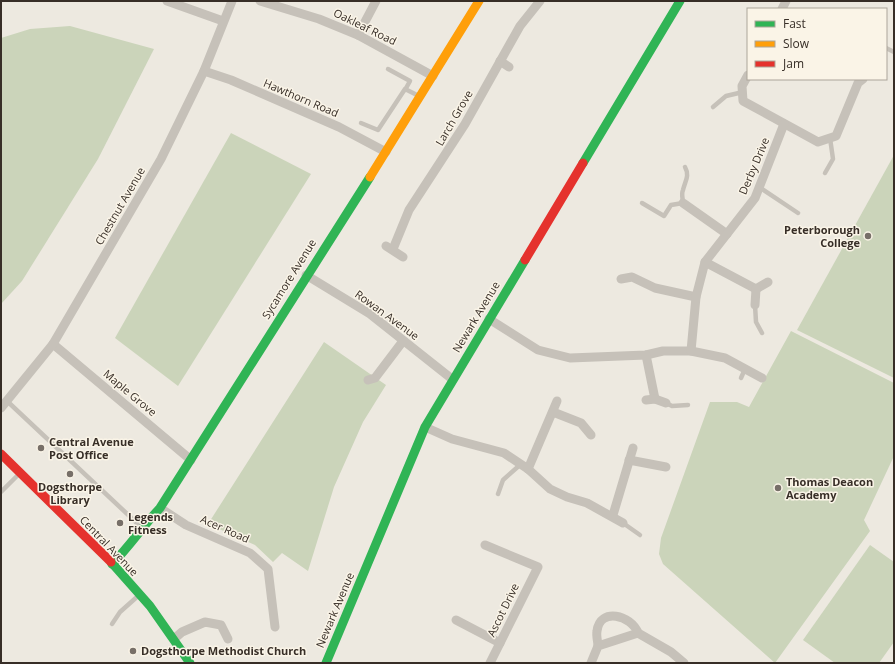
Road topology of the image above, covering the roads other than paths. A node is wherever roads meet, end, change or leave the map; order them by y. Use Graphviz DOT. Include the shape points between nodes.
graph roads {
  1 [pos="167,1"];
  2 [pos="232,1"];
  3 [pos="260,1"];
  4 [pos="376,1"];
  5 [pos="479,1"];
  6 [pos="540,1"];
  7 [pos="680,1"];
  8 [pos="223,22"];
  9 [pos="358,35"];
  10 [pos="500,61"];
  11 [pos="509,67"];
  12 [pos="388,69"];
  13 [pos="204,71"];
  14 [pos="433,76"];
  15 [pos="747,76"];
  16 [pos="857,80"];
  17 [pos="405,90"];
  18 [pos="743,92"];
  19 [pos="420,96"];
  20 [pos="713,107"];
  21 [pos="361,123"];
  22 [pos="784,124"];
  23 [pos="830,138"];
  24 [pos="386,152"];
  25 [pos="686,167"];
  26 [pos="825,173"];
  27 [pos="760,187"];
  28 [pos="642,203"];
  29 [pos="683,203"];
  30 [pos="798,213"];
  31 [pos="727,234"];
  32 [pos="403,257"];
  33 [pos="705,262"];
  34 [pos="306,275"];
  35 [pos="621,279"];
  36 [pos="768,282"];
  37 [pos="756,289"];
  38 [pos="696,297"];
  39 [pos="755,305"];
  40 [pos="489,319"];
  41 [pos="762,334"];
  42 [pos="403,341"];
  43 [pos="53,344"];
  44 [pos="691,351"];
  45 [pos="646,355"];
  46 [pos="745,369"];
  47 [pos="741,378"];
  48 [pos="762,378"];
  49 [pos="452,379"];
  50 [pos="368,380"];
  51 [pos="557,401"];
  52 [pos="666,403"];
  53 [pos="4,404"];
  54 [pos="688,405"];
  55 [pos="553,412"];
  56 [pos="425,427"];
  57 [pos="591,435"];
  58 [pos="633,448"];
  59 [pos="1,454"];
  60 [pos="191,460"];
  61 [pos="629,460"];
  62 [pos="524,467"];
  63 [pos="666,467"];
  64 [pos="20,473"];
  65 [pos="1,492"];
  66 [pos="498,494"];
  67 [pos="160,508"];
  68 [pos="613,515"];
  69 [pos="624,523"];
  70 [pos="141,528"];
  71 [pos="640,534"];
  72 [pos="485,545"];
  73 [pos="112,564"];
  74 [pos="139,594"];
  75 [pos="456,620"];
  76 [pos="112,624"];
  77 [pos="275,628"];
  78 [pos="638,633"];
  79 [pos="175,638"];
  80 [pos="228,639"];
  81 [pos="500,643"];
  82 [pos="598,646"];
  83 [pos="190,663"];
  84 [pos="326,663"];
  85 [pos="490,663"];
  86 [pos="591,663"];
  87 [pos="684,663"];
  1 -- 8 [label="street"];
  2 -- 8 [label="street, Chestnut Avenue"];
  3 -- 9 [label="street, Oakleaf Road" via="319,19"];
  4 -- 9 [label="street"];
  5 -- 14 [label="street, Sycamore Avenue"];
  6 -- 10 [label="street, Larch Grove" via="520,26"];
  7 -- 40 [label="street, Newark Avenue"];
  8 -- 13 [label="street, Chestnut Avenue"];
  9 -- 14 [label="street, Oakleaf Road"];
  10 -- 11 [label="street"];
  10 -- 32 [label="street, Larch Grove" via="461,130 409,210 389,248"];
  12 -- 17 [label="lane" via="410,81"];
  13 -- 24 [label="street, Hawthorn Road" via="231,80 339,127"];
  13 -- 43 [label="street, Chestnut Avenue" via="161,159"];
  14 -- 19 [label="street, Sycamore Avenue"];
  15 -- 18 [label="street" via="742,86"];
  16 -- 23 [label="street" via="836,136"];
  17 -- 19 [label="lane"];
  17 -- 21 [label="lane" via="378,130"];
  18 -- 20 [label="lane" via="726,96"];
  18 -- 22 [label="street" via="743,101"];
  19 -- 24 [label="street, Sycamore Avenue"];
  22 -- 23 [label="street" via="818,142"];
  22 -- 27 [label="street, Derby Drive"];
  23 -- 26 [label="lane" via="833,159"];
  24 -- 34 [label="street, Sycamore Avenue"];
  25 -- 29 [label="lane" via="688,179 682,191"];
  27 -- 30 [label="lane"];
  27 -- 31 [label="street, Derby Drive" via="755,198"];
  28 -- 29 [label="lane" via="664,216 671,205"];
  29 -- 31 [label="street"];
  31 -- 33 [label="street, Derby Drive"];
  33 -- 37 [label="street"];
  33 -- 38 [label="street, Derby Drive"];
  34 -- 42 [label="street, Rowan Avenue" via="370,314"];
  34 -- 60 [label="street, Sycamore Avenue"];
  35 -- 38 [label="street" via="632,277 656,288"];
  36 -- 37 [label="street"];
  37 -- 39 [label="street"];
  38 -- 44 [label="street, Derby Drive"];
  39 -- 41 [label="lane" via="756,322"];
  40 -- 45 [label="street" via="538,350 570,358"];
  40 -- 49 [label="street, Newark Avenue"];
  42 -- 49 [label="street, Rowan Avenue"];
  42 -- 50 [label="street" via="375,378"];
  43 -- 53 [label="street, Chestnut Avenue"];
  43 -- 60 [label="street, Maple Grove"];
  44 -- 45 [label="street" via="663,351"];
  44 -- 46 [label="street" via="725,358"];
  45 -- 52 [label="street" via="651,400"];
  46 -- 47 [label="lane"];
  46 -- 48 [label="street"];
  49 -- 56 [label="street, Newark Avenue"];
  51 -- 55 [label="street"];
  52 -- 54 [label="lane" via="672,406"];
  53 -- 70 [label="lane"];
  55 -- 57 [label="street" via="582,423"];
  55 -- 62 [label="street"];
  56 -- 62 [label="street" via="452,439 504,453"];
  56 -- 84 [label="street, Newark Avenue"];
  58 -- 61 [label="street"];
  59 -- 64 [label="street, Central Avenue"];
  60 -- 67 [label="street, Sycamore Avenue"];
  61 -- 63 [label="street"];
  61 -- 68 [label="street"];
  62 -- 66 [label="lane" via="503,480"];
  62 -- 68 [label="street" via="550,489"];
  64 -- 65 [label="lane"];
  64 -- 73 [label="street, Central Avenue"];
  67 -- 70 [label="street, Sycamore Avenue"];
  67 -- 77 [label="street, Acer Road" via="186,525 250,553 268,569"];
  68 -- 69 [label="street"];
  69 -- 71 [label="lane"];
  70 -- 73 [label="street, Sycamore Avenue"];
  72 -- 81 [label="street, Ascot Drive" via="538,567"];
  73 -- 74 [label="street, Central Avenue"];
  74 -- 76 [label="lane" via="120,612"];
  74 -- 79 [label="street, Central Avenue"];
  75 -- 81 [label="street"];
  78 -- 82 [label="street"];
  78 -- 82 [label="street" via="631,622 618,615 608,616 597,630"];
  78 -- 87 [label="street" via="671,652"];
  79 -- 80 [label="street" via="205,622 221,625"];
  79 -- 83 [label="street, Central Avenue"];
  81 -- 85 [label="street, Ascot Drive"];
  82 -- 86 [label="street"];
}
